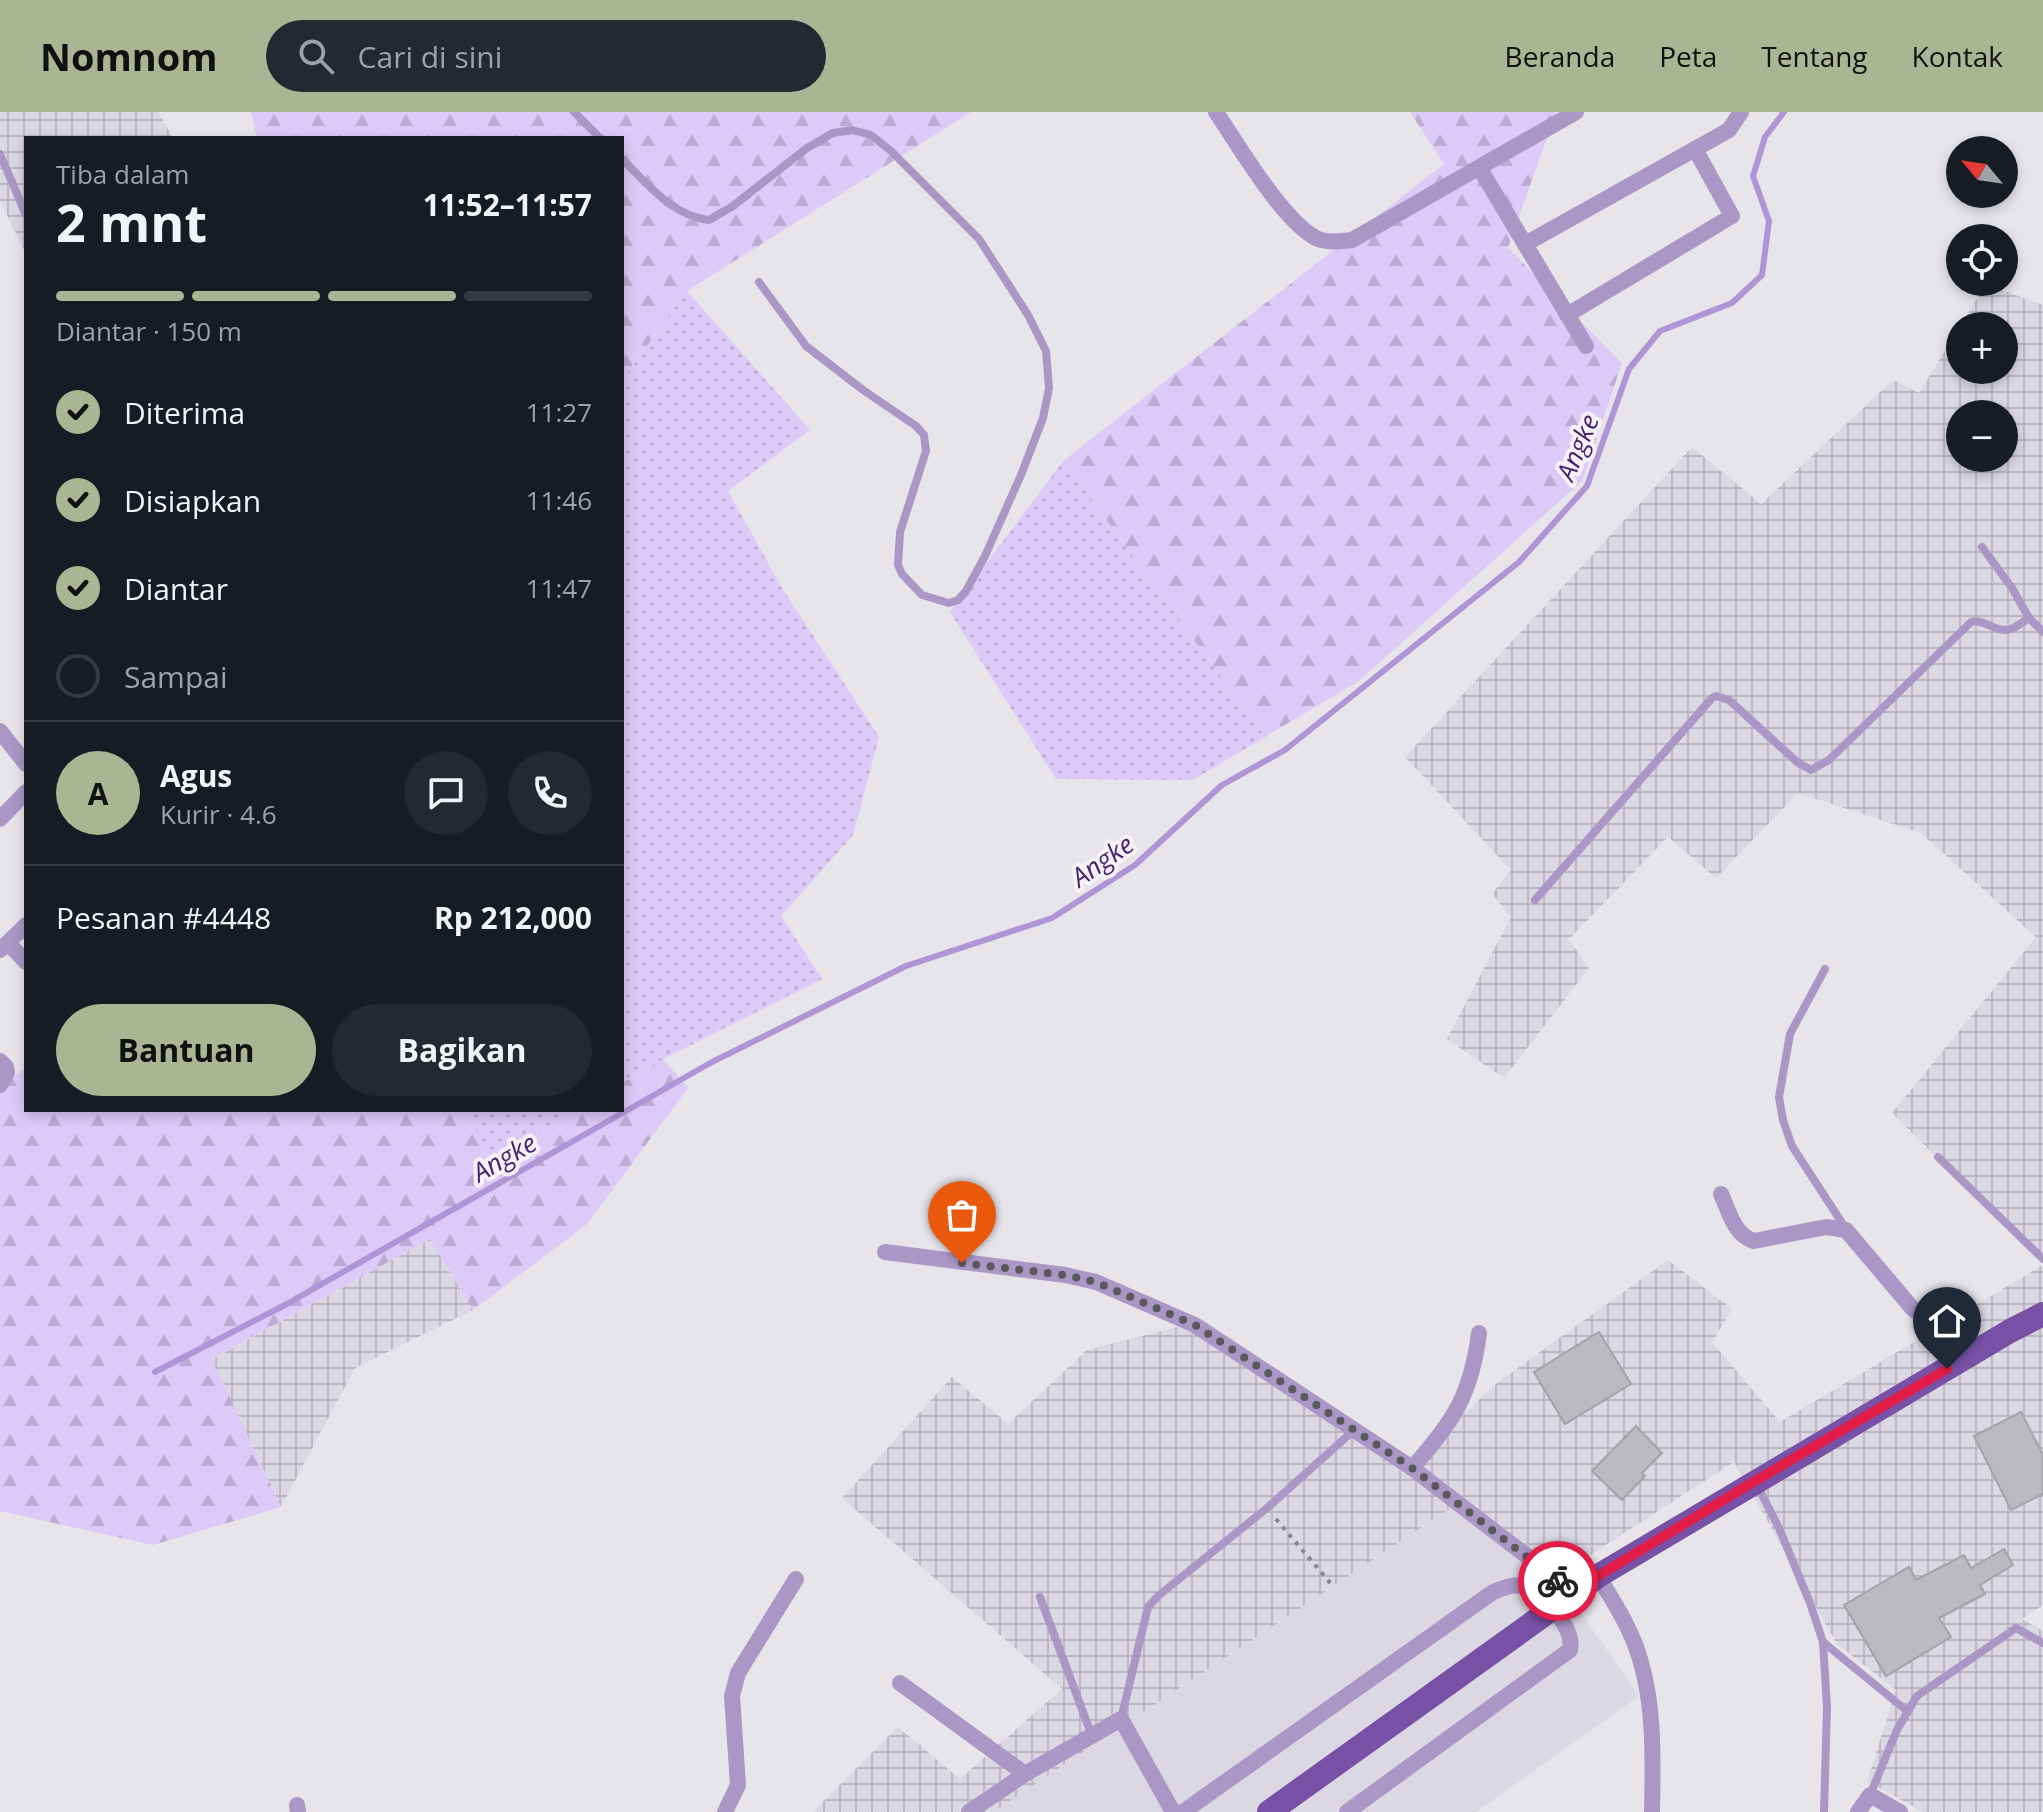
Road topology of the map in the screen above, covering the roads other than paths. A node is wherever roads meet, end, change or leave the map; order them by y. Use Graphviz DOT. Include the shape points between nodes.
graph roads {
  1 [pos="574,112"];
  2 [pos="1216,112"];
  3 [pos="1576,112"];
  4 [pos="1741,112"];
  5 [pos="598,136"];
  6 [pos="1695,149"];
  7 [pos="0,154"];
  8 [pos="624,161"];
  9 [pos="1480,169"];
  10 [pos="24,210"];
  11 [pos="1525,244"];
  12 [pos="759,282"];
  13 [pos="1567,315"];
  14 [pos="1586,346"];
  15 [pos="1982,547"];
  16 [pos="2029,618"];
  17 [pos="2043,632"];
  18 [pos="0,731"];
  19 [pos="24,761"];
  20 [pos="24,794"];
  21 [pos="0,819"];
  22 [pos="1535,900"];
  23 [pos="24,927"];
  24 [pos="4,947"];
  25 [pos="24,961"];
  26 [pos="1825,969"];
  27 [pos="0,1061"];
  28 [pos="0,1085"];
  29 [pos="1938,1157"];
  30 [pos="1721,1194"];
  31 [pos="1846,1230"];
  32 [pos="885,1252"];
  33 [pos="2043,1259"];
  34 [pos="2043,1314"];
  35 [pos="1479,1333"];
  36 [pos="1971,1356"];
  37 [pos="1353,1431"];
  38 [pos="1412,1468"];
  39 [pos="1755,1481"];
  40 [pos="1598,1576"];
  41 [pos="796,1579"];
  42 [pos="1575,1593"];
  43 [pos="1040,1597"];
  44 [pos="1553,1607"];
  45 [pos="1823,1642"];
  46 [pos="2043,1643"];
  47 [pos="900,1683"];
  48 [pos="1907,1711"];
  49 [pos="1121,1719"];
  50 [pos="1093,1736"];
  51 [pos="1025,1774"];
  52 [pos="1870,1795"];
  53 [pos="725,1812"];
  54 [pos="969,1812"];
  55 [pos="1173,1812"];
  56 [pos="1183,1812"];
  57 [pos="1269,1812"];
  58 [pos="1347,1812"];
  59 [pos="1652,1812"];
  60 [pos="1824,1812"];
  61 [pos="1858,1812"];
  62 [pos="1900,1812"];
  1 -- 5 [label="lane"];
  2 -- 9 [label="street" via="1290,217 1320,240 1352,240"];
  3 -- 9 [label="street"];
  4 -- 6 [label="street" via="1729,130"];
  6 -- 11 [label="street"];
  6 -- 13 [label="street" via="1732,216"];
  7 -- 10 [label="lane"];
  8 -- 12 [label="lane" via="683,213 709,220 807,148 833,133 852,130 871,135 891,151 979,239 1046,351 1049,388 1021,475 985,556 958,600 949,603 922,595 898,565 900,532 926,451 924,435 806,346"];
  9 -- 11 [label="street"];
  11 -- 13 [label="street"];
  13 -- 14 [label="street"];
  15 -- 16 [label="lane"];
  16 -- 17 [label="lane"];
  16 -- 22 [label="lane" via="2005,630 1971,622 1829,760 1811,770 1729,700 1712,698"];
  18 -- 19 [label="street"];
  20 -- 21 [label="street"];
  23 -- 24 [label="street"];
  24 -- 25 [label="street"];
  26 -- 31 [label="lane" via="1790,1034 1779,1097 1792,1146"];
  27 -- 28 [label="street" via="7,1073"];
  29 -- 33 [label="lane"];
  30 -- 31 [label="street" via="1738,1230 1754,1241 1826,1227"];
  31 -- 36 [label="street" via="1912,1308"];
  32 -- 37 [label="street" via="1096,1282 1195,1325"];
  34 -- 36 [label="main road"];
  35 -- 38 [label="street" via="1462,1402"];
  36 -- 39 [label="main road"];
  37 -- 38 [label="street"];
  37 -- 49 [label="lane" via="1148,1607"];
  38 -- 42 [label="street"];
  39 -- 40 [label="main road"];
  39 -- 45 [label="lane"];
  40 -- 42 [label="main road"];
  40 -- 59 [label="street" via="1644,1673 1653,1758"];
  41 -- 53 [label="street" via="738,1673 732,1696 738,1785"];
  42 -- 44 [label="main road"];
  43 -- 50 [label="lane"];
  44 -- 56 [label="street" via="1526,1587 1509,1585 1493,1592"];
  44 -- 57 [label="main road"];
  44 -- 58 [label="street" via="1571,1638 1570,1650"];
  45 -- 48 [label="lane"];
  45 -- 60 [label="lane"];
  46 -- 48 [label="lane" via="2016,1628 1917,1696"];
  47 -- 51 [label="street"];
  48 -- 52 [label="lane"];
  49 -- 50 [label="street"];
  49 -- 55 [label="street"];
  50 -- 51 [label="street"];
  51 -- 54 [label="street"];
  52 -- 61 [label="street"];
  52 -- 62 [label="street"];
}
